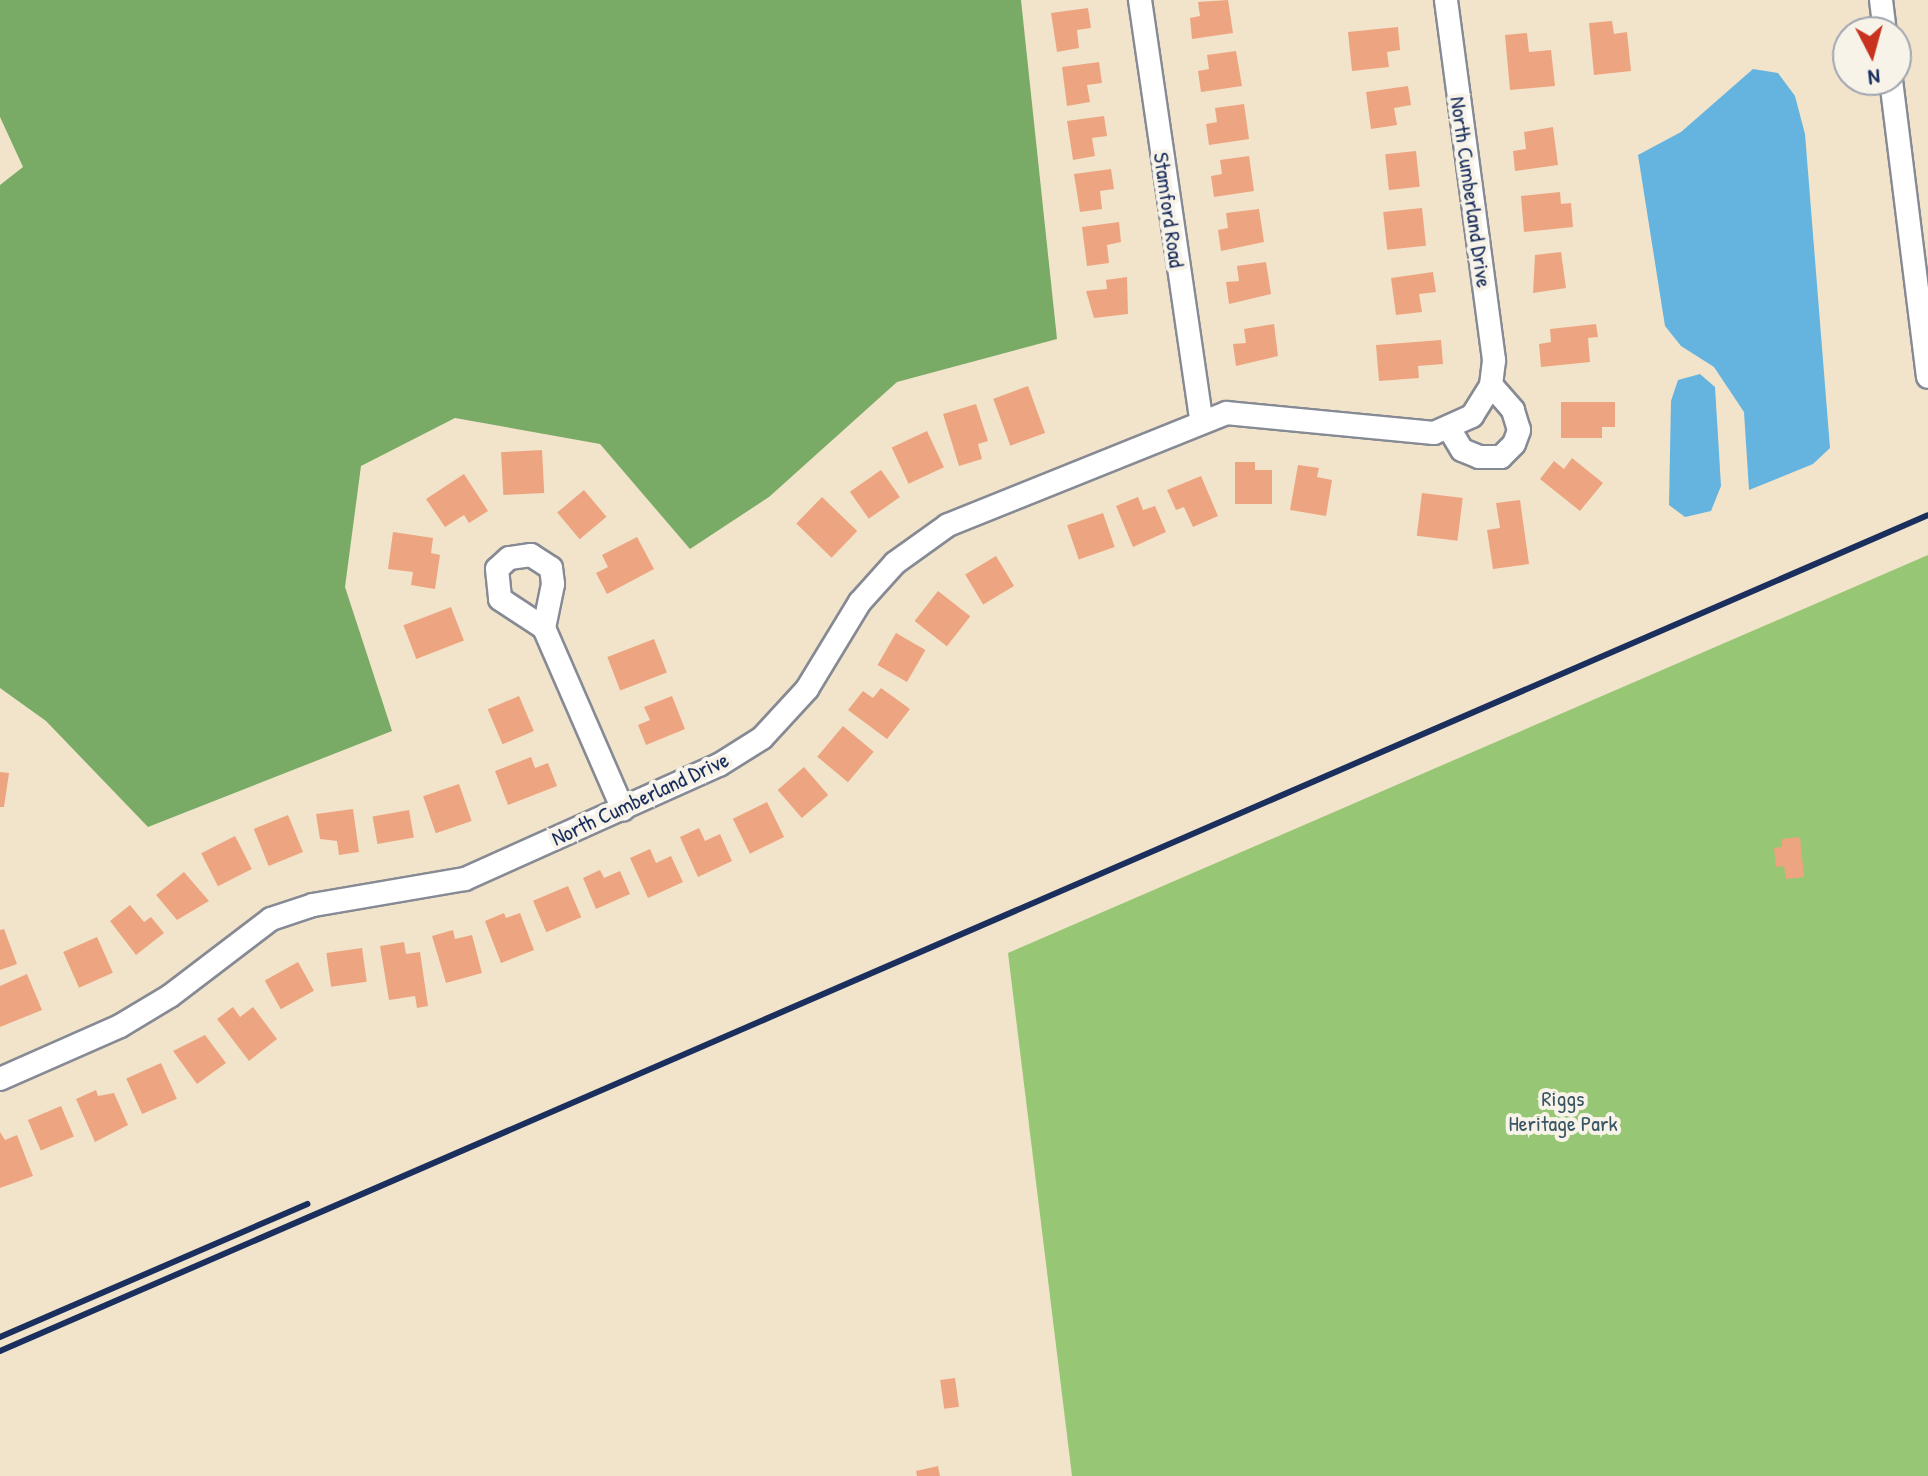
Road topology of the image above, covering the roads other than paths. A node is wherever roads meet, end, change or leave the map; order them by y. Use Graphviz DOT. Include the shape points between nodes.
graph roads {
  1 [pos="1140,0"];
  2 [pos="1446,0"];
  3 [pos="1893,96"];
  4 [pos="1928,377"];
  5 [pos="1491,385"];
  6 [pos="1201,419"];
  7 [pos="1450,430"];
  8 [pos="544,628"];
  9 [pos="623,810"];
  10 [pos="0,1079"];
  1 -- 6 [label="street, Stamford Road"];
  2 -- 5 [label="street, North Cumberland Drive" via="1494,360"];
  3 -- 4 [label="street"];
  5 -- 7 [label="street" via="1472,416"];
  5 -- 7 [label="street" via="1513,410 1519,430 1514,444 1501,457 1479,457 1462,450"];
  6 -- 7 [label="street, North Cumberland Drive" via="1252,412 1395,431"];
  6 -- 9 [label="street, North Cumberland Drive" via="948,525 895,563 860,602 807,689 762,738 719,765"];
  8 -- 9 [label="street"];
  9 -- 10 [label="street, North Cumberland Drive" via="465,879 313,905 271,919 170,996 120,1026"];
}
